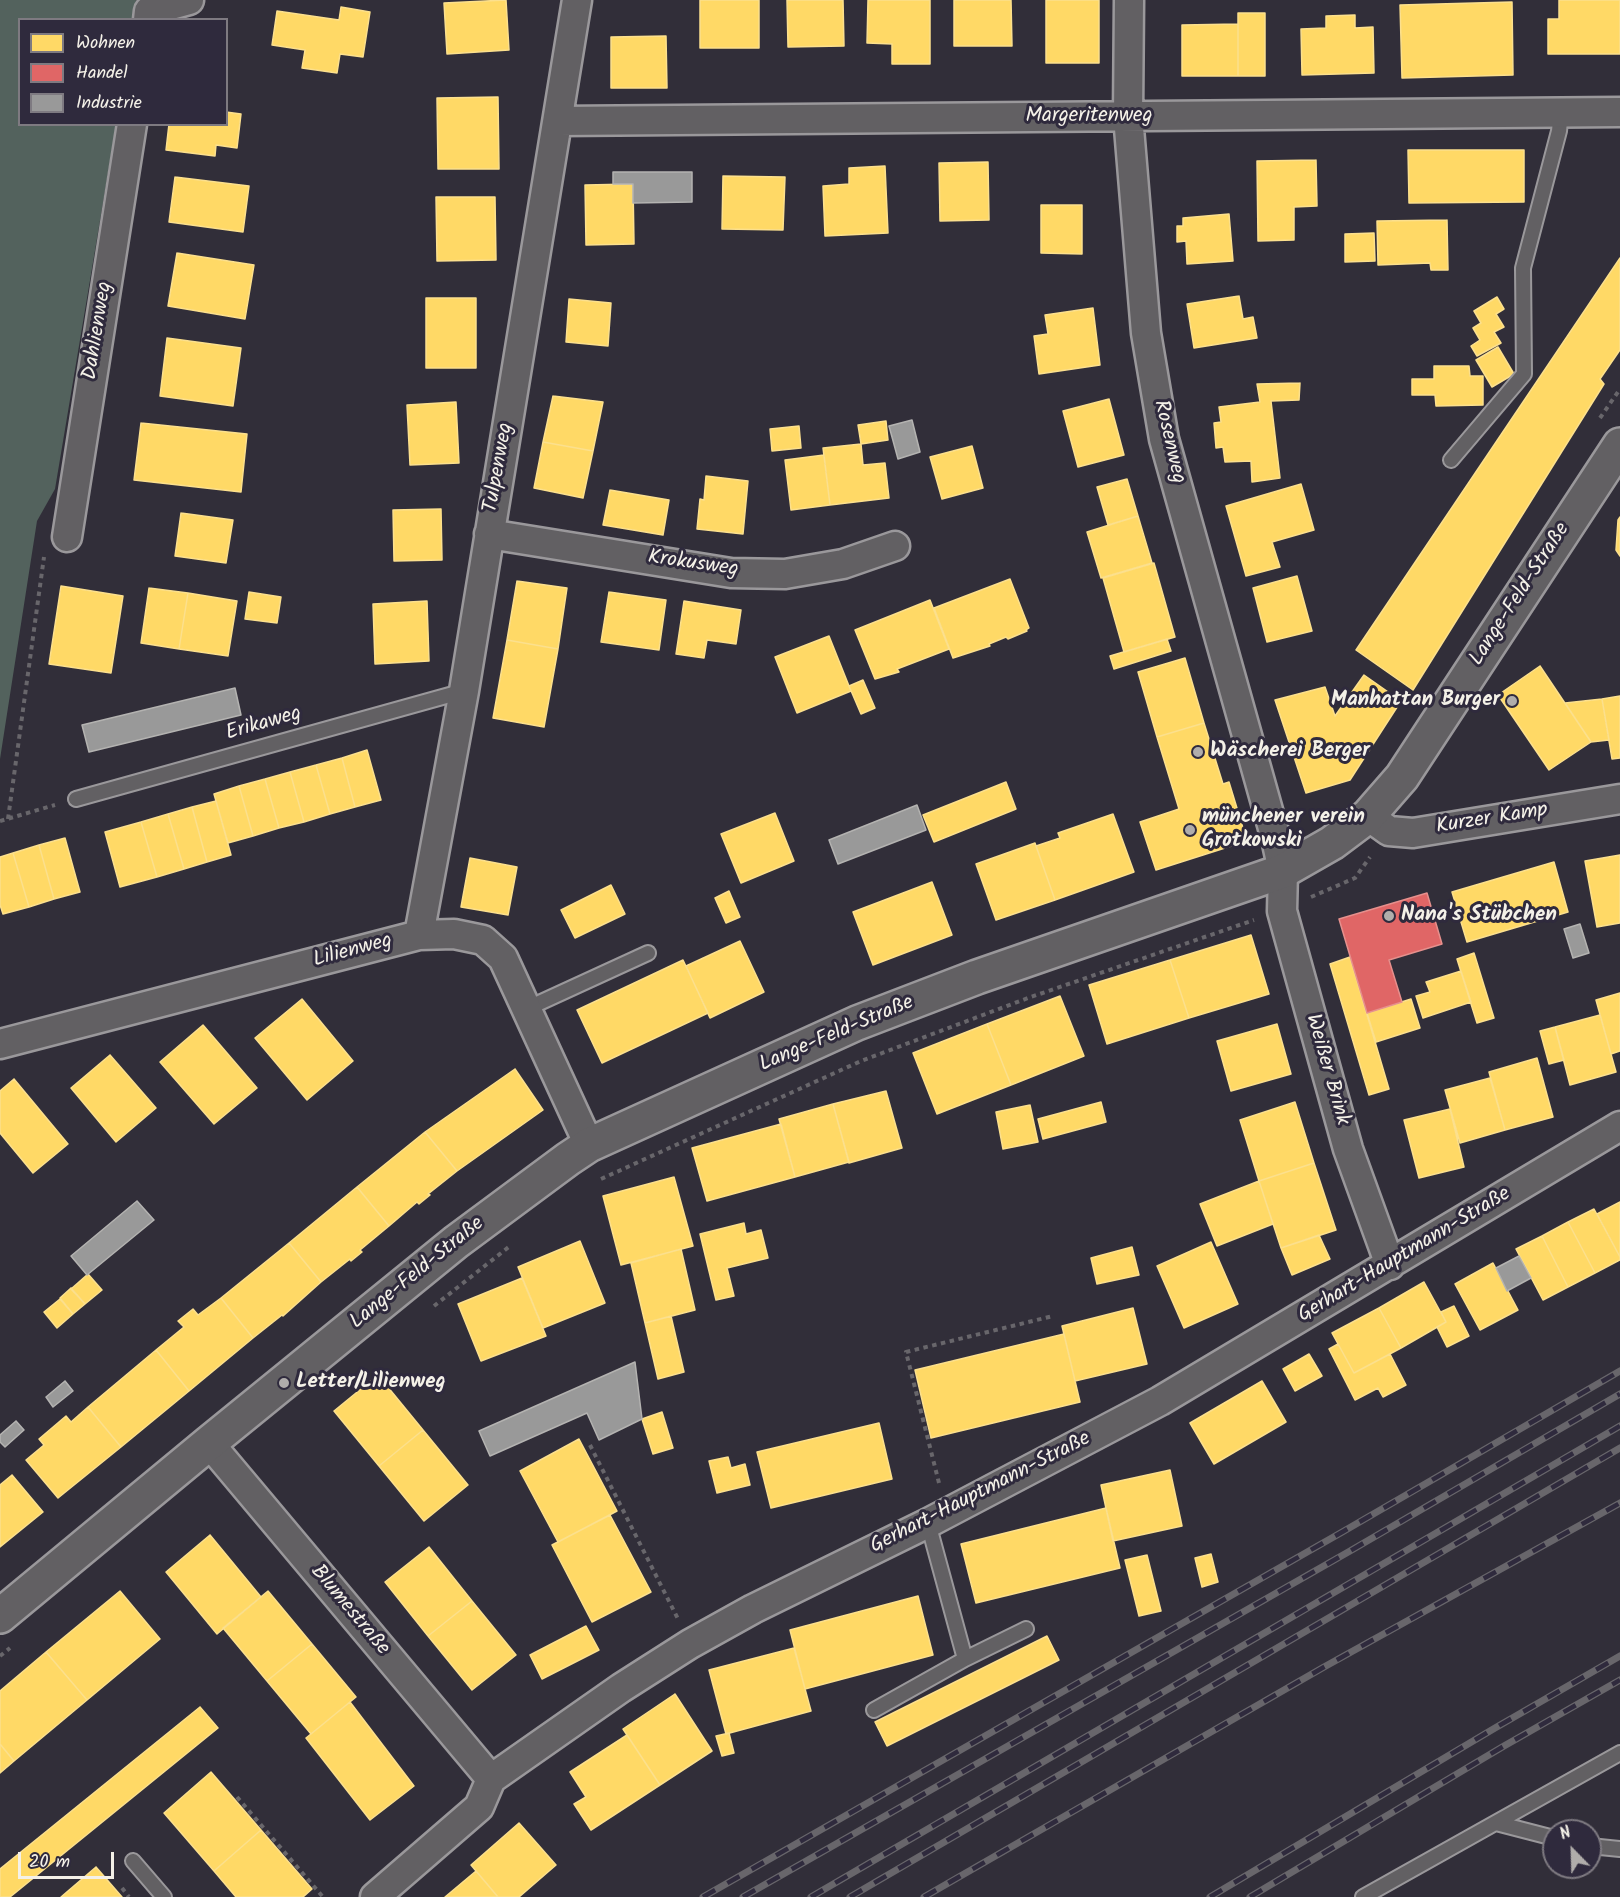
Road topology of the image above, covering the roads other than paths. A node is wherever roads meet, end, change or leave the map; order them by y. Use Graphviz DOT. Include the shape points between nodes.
graph roads {
  1 [pos="189,0"];
  2 [pos="577,0"];
  3 [pos="1129,0"];
  4 [pos="148,18"];
  5 [pos="1561,112"];
  6 [pos="1620,112"];
  7 [pos="1128,116"];
  8 [pos="559,121"];
  9 [pos="132,126"];
  10 [pos="1620,445"];
  11 [pos="1451,460"];
  12 [pos="489,534"];
  13 [pos="67,537"];
  14 [pos="895,546"];
  15 [pos="464,691"];
  16 [pos="1620,799"];
  17 [pos="76,800"];
  18 [pos="1368,816"];
  19 [pos="1283,872"];
  20 [pos="419,935"];
  21 [pos="648,953"];
  22 [pos="526,1009"];
  23 [pos="0,1044"];
  24 [pos="1620,1126"];
  25 [pos="589,1145"];
  26 [pos="1390,1265"];
  27 [pos="209,1443"];
  28 [pos="937,1518"];
  29 [pos="9,1629"];
  30 [pos="1026,1629"];
  31 [pos="965,1659"];
  32 [pos="874,1710"];
  33 [pos="1620,1753"];
  34 [pos="491,1779"];
  35 [pos="1496,1823"];
  36 [pos="1542,1835"];
  37 [pos="1602,1847"];
  38 [pos="1620,1849"];
  39 [pos="134,1861"];
  40 [pos="165,1897"];
  41 [pos="375,1897"];
  42 [pos="1363,1897"];
  1 -- 4 [label="street" via="149,11"];
  2 -- 8 [label="street, Tulpenweg"];
  3 -- 7 [label="street, Rosenweg"];
  5 -- 6 [label="street, Margeritenweg"];
  5 -- 7 [label="street, Margeritenweg"];
  5 -- 11 [label="lane" via="1523,268 1524,374"];
  7 -- 8 [label="street, Margeritenweg"];
  7 -- 19 [label="street, Rosenweg" via="1146,333 1164,439"];
  8 -- 12 [label="street, Tulpenweg"];
  9 -- 13 [label="street, Dahlienweg"];
  10 -- 18 [label="street, Lange-Feld-Straße" via="1402,777"];
  12 -- 14 [label="street, Krokusweg" via="731,573 785,574 843,564"];
  12 -- 15 [label="street, Tulpenweg"];
  15 -- 17 [label="lane, Erikaweg"];
  15 -- 20 [label="street, Tulpenweg"];
  16 -- 18 [label="street, Kurzer Kamp" via="1413,833 1389,831"];
  18 -- 19 [label="street, Lange-Feld-Straße"];
  19 -- 25 [label="street, Lange-Feld-Straße" via="977,977 857,1023"];
  19 -- 26 [label="street, Weißer Brink" via="1282,911 1348,1149"];
  20 -- 22 [label="street, Lilienweg" via="454,934 483,940 503,958"];
  20 -- 23 [label="street, Lilienweg"];
  21 -- 22 [label="lane"];
  22 -- 25 [label="street, Lilienweg"];
  24 -- 26 [label="street, Gerhart-Hauptmann-Straße"];
  25 -- 27 [label="street, Lange-Feld-Straße" via="456,1242"];
  26 -- 28 [label="street, Gerhart-Hauptmann-Straße" via="1160,1401"];
  27 -- 29 [label="street, Lange-Feld-Straße"];
  27 -- 34 [label="street, Blumestraße"];
  28 -- 31 [label="lane"];
  28 -- 34 [label="street, Gerhart-Hauptmann-Straße" via="690,1644"];
  30 -- 31 [label="lane"];
  31 -- 32 [label="lane"];
  33 -- 35 [label="lane"];
  34 -- 41 [label="street" via="480,1807"];
  35 -- 36 [label="lane"];
  35 -- 42 [label="lane"];
  37 -- 38 [label="lane"];
  39 -- 40 [label="lane"];
}
